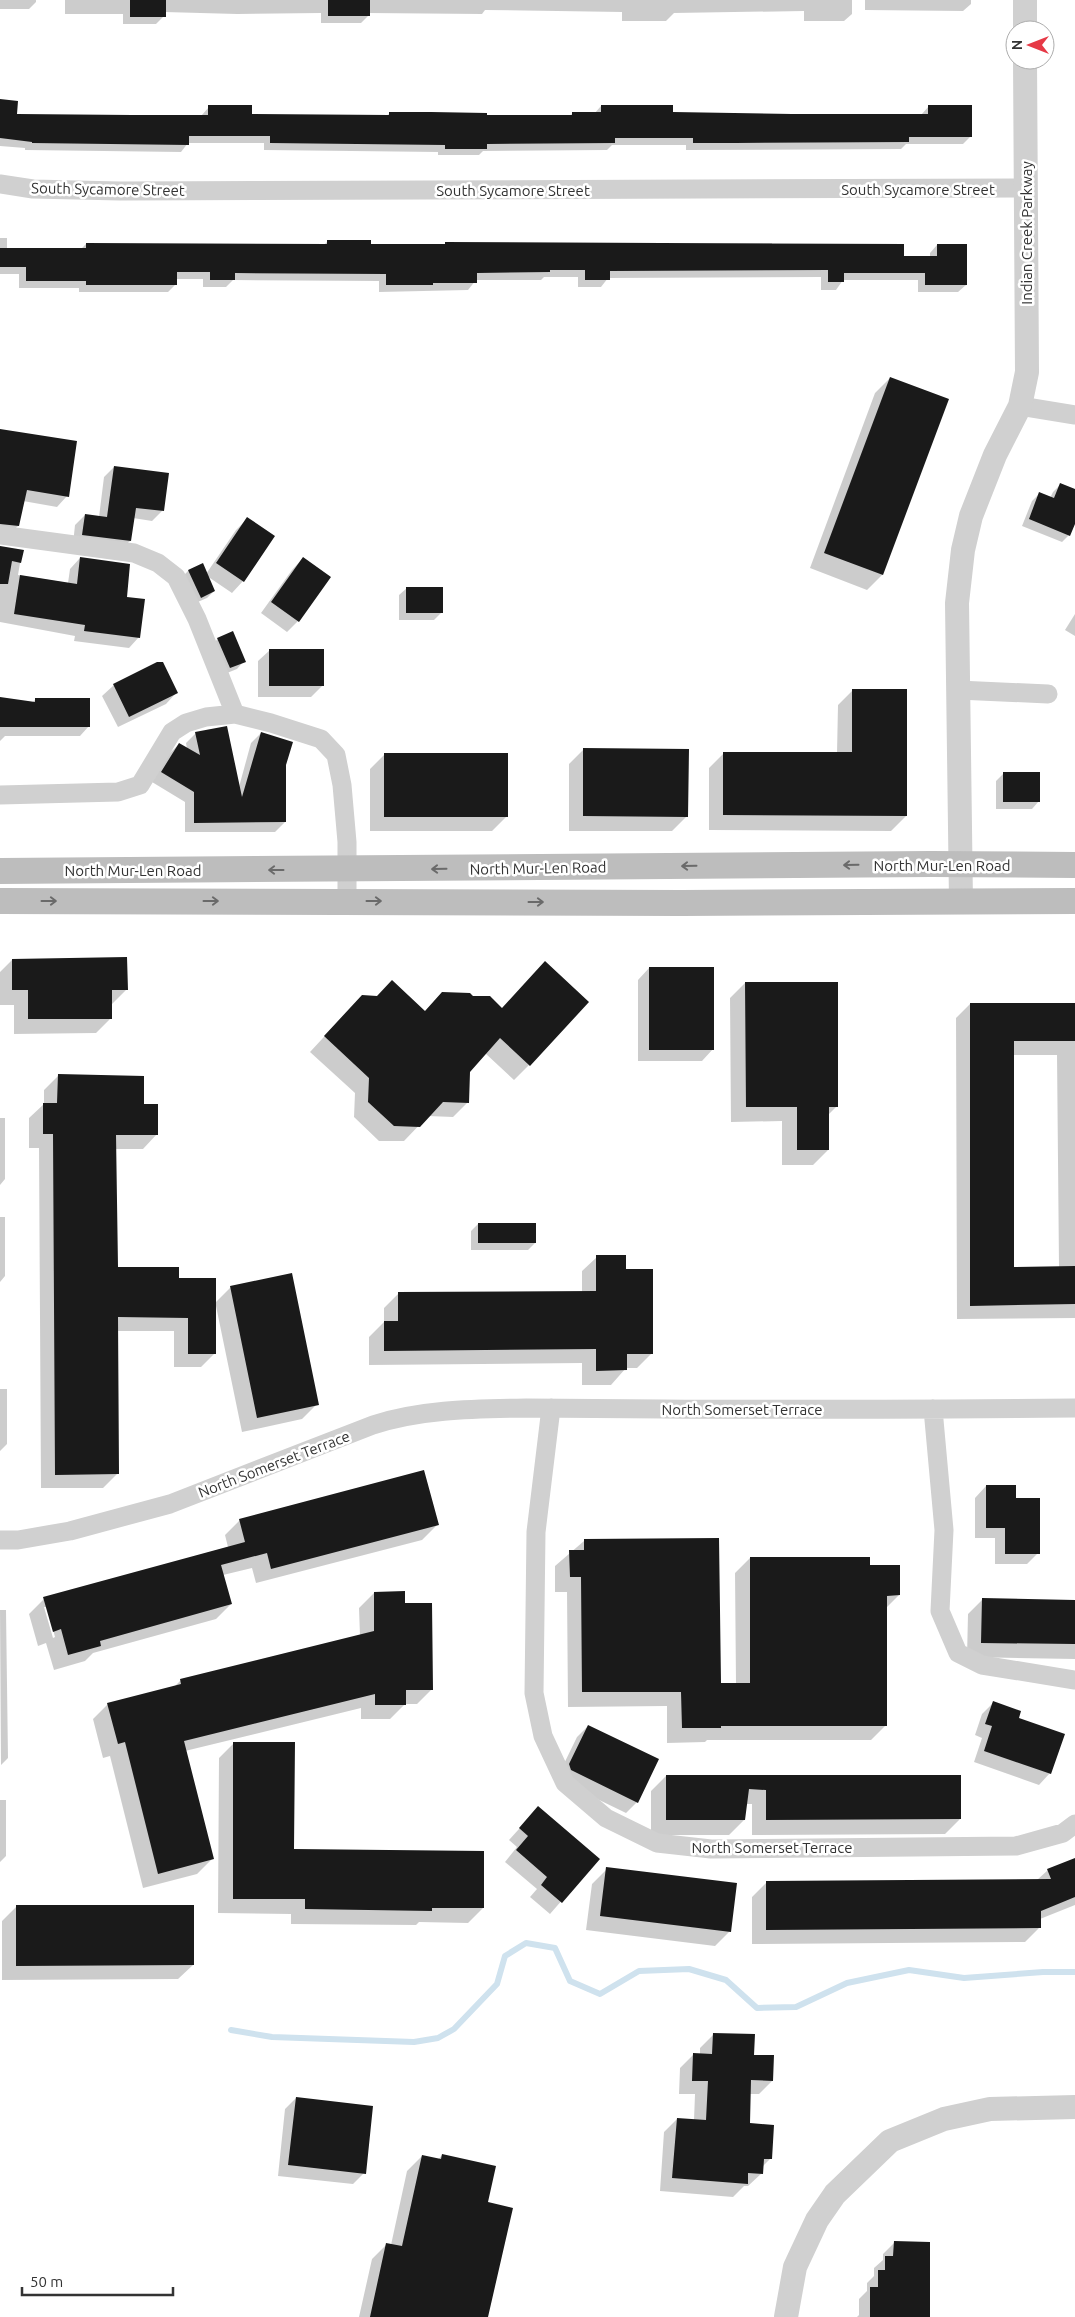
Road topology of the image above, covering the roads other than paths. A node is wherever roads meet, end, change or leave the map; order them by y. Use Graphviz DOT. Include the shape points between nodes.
graph roads {
  1 [pos="1025,0"];
  2 [pos="1025,20"];
  3 [pos="1025,70"];
  4 [pos="0,184"];
  5 [pos="1026,188"];
  6 [pos="1020,406"];
  7 [pos="1075,415"];
  8 [pos="0,535"];
  9 [pos="958,690"];
  10 [pos="1048,694"];
  11 [pos="235,714"];
  12 [pos="0,795"];
  13 [pos="961,864"];
  14 [pos="1075,865"];
  15 [pos="347,870"];
  16 [pos="0,871"];
  17 [pos="1075,900"];
  18 [pos="0,901"];
  19 [pos="347,901"];
  20 [pos="961,902"];
  21 [pos="551,1408"];
  22 [pos="1075,1408"];
  23 [pos="933,1409"];
  24 [pos="0,1540"];
  25 [pos="1075,1680"];
  26 [pos="1075,1824"];
  27 [pos="1075,2107"];
  28 [pos="786,2317"];
  1 -- 2 [label="street"];
  3 -- 5 [label="street, Indian Creek Parkway"];
  4 -- 5 [label="street, South Sycamore Street" via="33,189 120,191"];
  5 -- 6 [label="street, Indian Creek Parkway" via="1027,372"];
  6 -- 7 [label="street"];
  6 -- 9 [label="street, Indian Creek Parkway" via="974,507 963,550 957,603"];
  8 -- 11 [label="street" via="134,553 158,562 176,577 197,619"];
  9 -- 10 [label="street"];
  9 -- 13 [label="street, Indian Creek Parkway"];
  11 -- 12 [label="street" via="206,717 186,723 172,732 140,785 118,792"];
  11 -- 15 [label="street" via="321,739 336,755 342,786"];
  13 -- 14 [label="main road, North Mur-Len Road"];
  13 -- 15 [label="main road, North Mur-Len Road, one-way"];
  13 -- 20 [label="street, Indian Creek Parkway"];
  15 -- 16 [label="main road, North Mur-Len Road, one-way"];
  15 -- 19 [label="street"];
  17 -- 20 [label="main road, North Mur-Len Road"];
  18 -- 19 [label="main road, North Mur-Len Road, one-way"];
  19 -- 20 [label="main road, North Mur-Len Road, one-way"];
  21 -- 23 [label="street, North Somerset Terrace"];
  21 -- 24 [label="street, North Somerset Terrace" via="480,1408 393,1419 170,1504 70,1531"];
  21 -- 26 [label="street, North Somerset Terrace" via="536,1532 534,1693 543,1736 565,1783 606,1818 657,1843 711,1849 1016,1846 1063,1833"];
  22 -- 23 [label="street, North Somerset Terrace"];
  23 -- 25 [label="street" via="944,1530 940,1611 958,1653 982,1664"];
  27 -- 28 [label="street" via="990,2109 944,2119 890,2141 835,2194 817,2220 796,2267"];
}
